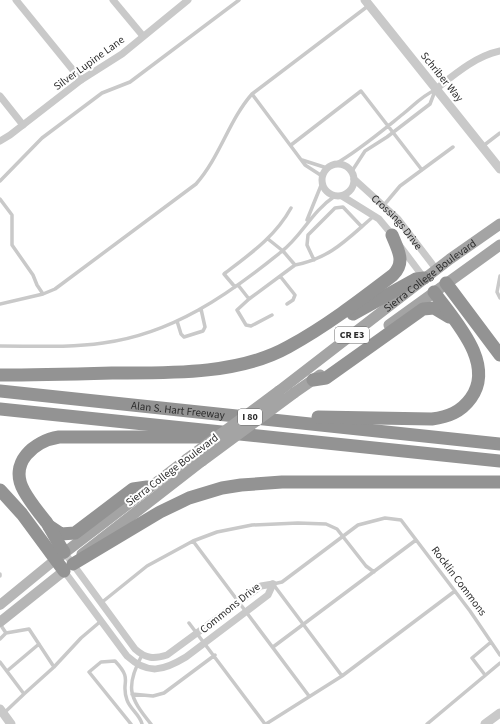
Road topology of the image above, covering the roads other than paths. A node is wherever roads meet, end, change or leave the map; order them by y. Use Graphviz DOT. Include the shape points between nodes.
graph roads {
  1 [pos="16,0"];
  2 [pos="113,0"];
  3 [pos="188,0"];
  4 [pos="239,0"];
  5 [pos="367,3"];
  6 [pos="143,36"];
  7 [pos="500,51"];
  8 [pos="81,80"];
  9 [pos="436,89"];
  10 [pos="252,94"];
  11 [pos="0,96"];
  12 [pos="23,125"];
  13 [pos="388,125"];
  14 [pos="393,133"];
  15 [pos="500,133"];
  16 [pos="0,140"];
  17 [pos="291,145"];
  18 [pos="453,147"];
  19 [pos="482,147"];
  20 [pos="302,160"];
  21 [pos="335,164"];
  22 [pos="327,168"];
  23 [pos="500,169"];
  24 [pos="422,170"];
  25 [pos="352,171"];
  26 [pos="322,179"];
  27 [pos="354,179"];
  28 [pos="0,181"];
  29 [pos="339,196"];
  30 [pos="0,198"];
  31 [pos="384,205"];
  32 [pos="291,208"];
  33 [pos="375,215"];
  34 [pos="306,223"];
  35 [pos="500,224"];
  36 [pos="361,226"];
  37 [pos="392,235"];
  38 [pos="268,239"];
  39 [pos="500,245"];
  40 [pos="283,251"];
  41 [pos="314,260"];
  42 [pos="295,265"];
  43 [pos="436,269"];
  44 [pos="280,276"];
  45 [pos="500,276"];
  46 [pos="424,278"];
  47 [pos="446,283"];
  48 [pos="237,286"];
  49 [pos="434,292"];
  50 [pos="43,294"];
  51 [pos="500,298"];
  52 [pos="249,299"];
  53 [pos="0,304"];
  54 [pos="287,304"];
  55 [pos="201,309"];
  56 [pos="272,315"];
  57 [pos="177,321"];
  58 [pos="455,321"];
  59 [pos="0,346"];
  60 [pos="287,348"];
  61 [pos="500,355"];
  62 [pos="0,375"];
  63 [pos="313,380"];
  64 [pos="0,391"];
  65 [pos="0,409"];
  66 [pos="244,417"];
  67 [pos="248,435"];
  68 [pos="500,444"];
  69 [pos="500,461"];
  70 [pos="500,482"];
  71 [pos="148,487"];
  72 [pos="0,490"];
  73 [pos="48,525"];
  74 [pos="342,536"];
  75 [pos="416,540"];
  76 [pos="193,541"];
  77 [pos="60,556"];
  78 [pos="69,568"];
  79 [pos="374,572"];
  80 [pos="273,584"];
  81 [pos="455,591"];
  82 [pos="100,603"];
  83 [pos="239,603"];
  84 [pos="0,606"];
  85 [pos="246,612"];
  86 [pos="101,621"];
  87 [pos="0,623"];
  88 [pos="189,623"];
  89 [pos="303,625"];
  90 [pos="6,634"];
  91 [pos="197,634"];
  92 [pos="0,639"];
  93 [pos="491,642"];
  94 [pos="39,644"];
  95 [pos="204,644"];
  96 [pos="273,648"];
  97 [pos="142,655"];
  98 [pos="215,655"];
  99 [pos="500,655"];
  100 [pos="0,662"];
  101 [pos="500,663"];
  102 [pos="137,665"];
  103 [pos="54,666"];
  104 [pos="7,671"];
  105 [pos="485,675"];
  106 [pos="342,676"];
  107 [pos="24,694"];
  108 [pos="132,694"];
  109 [pos="310,696"];
  110 [pos="2,711"];
  111 [pos="500,713"];
  112 [pos="12,724"];
  113 [pos="131,724"];
  114 [pos="142,724"];
  115 [pos="151,724"];
  116 [pos="266,724"];
  117 [pos="427,724"];
  118 [pos="485,724"];
  1 -- 8 [label="street"];
  2 -- 6 [label="street"];
  3 -- 6 [label="street, Silver Lupine Lane"];
  4 -- 28 [label="lane" via="130,82 102,93 42,138"];
  5 -- 9 [label="street, Schriber Way"];
  5 -- 10 [label="lane"];
  6 -- 8 [label="street, Silver Lupine Lane" via="122,54"];
  7 -- 9 [label="street" via="484,56"];
  8 -- 12 [label="street, Silver Lupine Lane"];
  9 -- 13 [label="lane" via="421,97"];
  9 -- 14 [label="lane" via="430,104"];
  9 -- 19 [label="street, Schriber Way"];
  10 -- 17 [label="lane"];
  10 -- 50 [label="lane" via="240,109 209,167 196,184 56,289"];
  11 -- 12 [label="street"];
  12 -- 16 [label="street, Silver Lupine Lane"];
  13 -- 14 [label="lane"];
  13 -- 17 [label="lane" via="361,91"];
  13 -- 21 [label="lane"];
  14 -- 24 [label="lane"];
  14 -- 25 [label="lane" via="365,151"];
  15 -- 19 [label="lane"];
  17 -- 20 [label="lane"];
  18 -- 24 [label="lane"];
  19 -- 23 [label="street, Schriber Way"];
  20 -- 22 [label="lane"];
  20 -- 26 [label="lane"];
  21 -- 22 [label="street"];
  21 -- 25 [label="street" via="344,165"];
  22 -- 26 [label="street"];
  24 -- 31 [label="lane" via="400,186"];
  25 -- 27 [label="street"];
  26 -- 29 [label="street" via="327,191"];
  26 -- 34 [label="lane"];
  27 -- 29 [label="street" via="351,190"];
  27 -- 31 [label="street, Crossings Drive"];
  29 -- 33 [label="street, Crossings Drive"];
  29 -- 34 [label="lane" via="320,208"];
  30 -- 50 [label="lane" via="12,215 12,246 34,275 36,285"];
  31 -- 43 [label="street, Crossings Drive" via="402,223"];
  32 -- 38 [label="lane" via="281,225"];
  33 -- 36 [label="lane"];
  33 -- 37 [label="street, Crossings Drive"];
  34 -- 40 [label="lane"];
  35 -- 43 [label="main road, Sierra College Boulevard / CR E3"];
  36 -- 41 [label="lane" via="324,256"];
  36 -- 41 [label="lane" via="343,207 335,208 308,235 307,245"];
  37 -- 46 [label="street, Crossings Drive"];
  37 -- 60 [label="highway" via="401,257 398,270 321,328"];
  38 -- 40 [label="lane"];
  38 -- 48 [label="lane" via="224,274"];
  39 -- 47 [label="main road, Sierra College Boulevard / CR E3"];
  40 -- 42 [label="lane"];
  40 -- 48 [label="lane"];
  41 -- 42 [label="lane"];
  42 -- 44 [label="lane"];
  43 -- 46 [label="main road, Sierra College Boulevard / CR E3"];
  43 -- 47 [label="main road"];
  44 -- 52 [label="lane"];
  44 -- 54 [label="lane" via="295,295"];
  45 -- 51 [label="lane" via="497,292"];
  46 -- 49 [label="main road, Crossings Drive"];
  46 -- 60 [label="highway" via="416,279 311,338"];
  46 -- 71 [label="main road, Sierra College Boulevard / CR E3, bridge" via="279,391"];
  47 -- 49 [label="main road, Sierra College Boulevard / CR E3"];
  47 -- 61 [label="highway"];
  48 -- 52 [label="lane"];
  48 -- 55 [label="lane"];
  49 -- 58 [label="highway"];
  49 -- 63 [label="main road, Sierra College Boulevard / CR E3"];
  50 -- 53 [label="lane"];
  52 -- 56 [label="lane" via="237,310 246,325 250,326"];
  55 -- 57 [label="lane"];
  55 -- 57 [label="lane" via="205,327 203,331 184,337"];
  57 -- 59 [label="lane" via="140,335 102,343"];
  58 -- 63 [label="highway" via="437,309 423,309 326,378"];
  58 -- 66 [label="highway" via="472,348 479,377 473,396 467,404 450,416 432,419"];
  60 -- 62 [label="highway" via="244,363 166,373"];
  63 -- 78 [label="main road, Sierra College Boulevard / CR E3, bridge" via="202,460 85,551"];
  64 -- 66 [label="highway, Alan S. Hart Freeway / I 80"];
  65 -- 67 [label="highway, Alan S. Hart Freeway / I 80"];
  66 -- 68 [label="highway, Alan S. Hart Freeway / I 80"];
  67 -- 69 [label="highway, Alan S. Hart Freeway / I 80"];
  67 -- 73 [label="highway" via="192,439 59,437 40,442 26,455 20,472 20,481 23,490"];
  70 -- 78 [label="highway" via="282,482 222,488 189,498 165,509"];
  71 -- 73 [label="highway" via="133,489 73,534 62,534"];
  71 -- 77 [label="main road, Sierra College Boulevard"];
  72 -- 77 [label="highway"];
  73 -- 77 [label="highway"];
  74 -- 75 [label="lane, Rocklin Commons" via="358,525 385,518 401,520"];
  74 -- 76 [label="lane" via="337,529 326,524 298,523 252,525 217,532"];
  74 -- 79 [label="lane"];
  74 -- 80 [label="lane" via="282,582"];
  75 -- 79 [label="lane"];
  75 -- 81 [label="lane, Rocklin Commons"];
  76 -- 82 [label="lane" via="147,566"];
  76 -- 83 [label="lane"];
  77 -- 78 [label="highway"];
  77 -- 84 [label="main road, Sierra College Boulevard"];
  78 -- 82 [label="street"];
  78 -- 86 [label="street"];
  78 -- 87 [label="main road, Sierra College Boulevard"];
  79 -- 89 [label="lane"];
  80 -- 83 [label="street, Commons Drive" via="261,586"];
  80 -- 85 [label="street, Commons Drive" via="268,595"];
  80 -- 89 [label="lane"];
  81 -- 93 [label="lane, Rocklin Commons"];
  81 -- 106 [label="lane"];
  82 -- 97 [label="street"];
  83 -- 85 [label="lane"];
  83 -- 91 [label="street, Commons Drive"];
  85 -- 95 [label="street, Commons Drive"];
  85 -- 96 [label="lane"];
  86 -- 102 [label="street" via="127,656"];
  86 -- 103 [label="lane"];
  87 -- 90 [label="lane"];
  88 -- 91 [label="lane"];
  89 -- 96 [label="lane"];
  89 -- 106 [label="lane"];
  90 -- 92 [label="lane"];
  90 -- 94 [label="lane" via="29,629"];
  91 -- 95 [label="lane"];
  91 -- 97 [label="street, Commons Drive" via="167,655 149,658"];
  93 -- 99 [label="lane, Rocklin Commons"];
  93 -- 105 [label="lane" via="472,658"];
  94 -- 103 [label="lane"];
  94 -- 104 [label="lane"];
  95 -- 98 [label="lane"];
  95 -- 102 [label="street, Commons Drive" via="172,665 146,669"];
  96 -- 109 [label="lane"];
  97 -- 102 [label="lane"];
  98 -- 108 [label="lane" via="164,693 153,696"];
  98 -- 116 [label="lane"];
  100 -- 104 [label="lane"];
  101 -- 105 [label="lane"];
  102 -- 108 [label="lane" via="131,681"];
  103 -- 107 [label="lane"];
  104 -- 107 [label="lane"];
  105 -- 117 [label="lane"];
  106 -- 109 [label="lane"];
  107 -- 110 [label="lane"];
  108 -- 115 [label="lane" via="137,706"];
  109 -- 116 [label="lane"];
  110 -- 112 [label="street"];
  111 -- 118 [label="street"];
  113 -- 114 [label="lane" via="89,672 101,662 115,661 123,669 127,677 127,701"];
}
